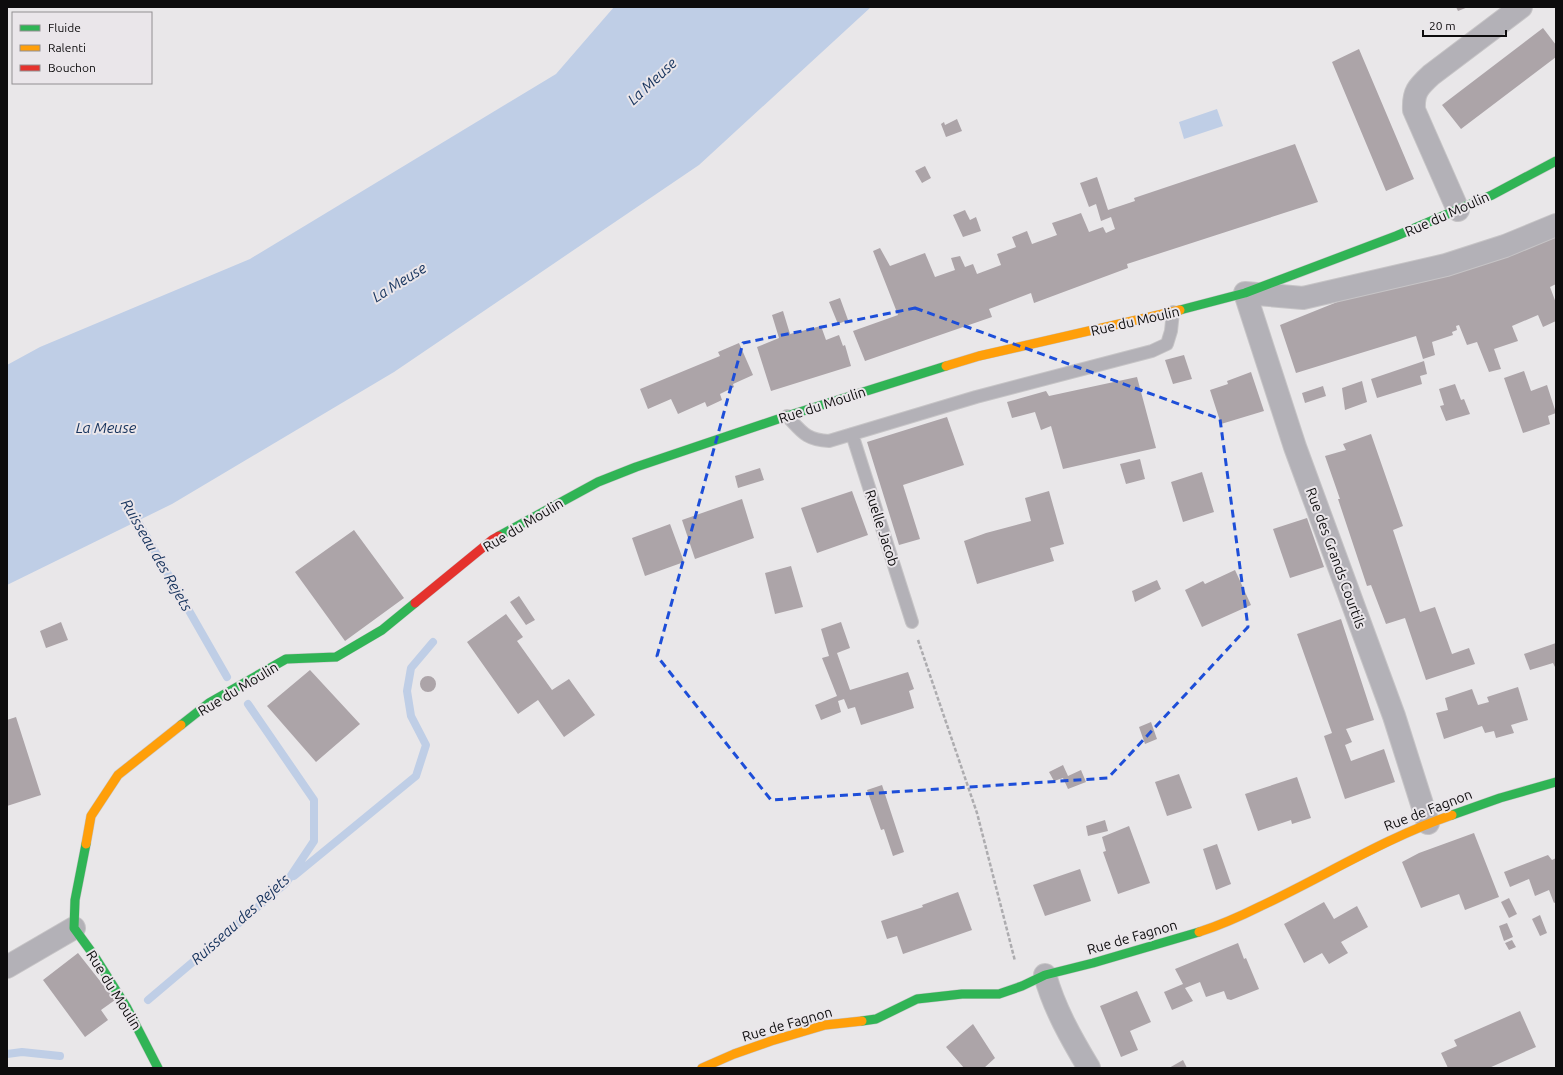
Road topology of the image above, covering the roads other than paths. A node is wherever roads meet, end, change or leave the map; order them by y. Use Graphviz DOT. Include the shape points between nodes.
graph roads {
  1 [pos="1521,7"];
  2 [pos="1556,161"];
  3 [pos="1458,210"];
  4 [pos="1556,225"];
  5 [pos="1245,293"];
  6 [pos="1173,312"];
  7 [pos="787,416"];
  8 [pos="852,434"];
  9 [pos="912,622"];
  10 [pos="1556,782"];
  11 [pos="1428,824"];
  12 [pos="74,928"];
  13 [pos="7,967"];
  14 [pos="1045,975"];
  15 [pos="158,1068"];
  16 [pos="702,1068"];
  17 [pos="1089,1068"];
  1 -- 3 [label="street" via="1431,75 1419,86 1413,98 1414,110"];
  2 -- 3 [label="street, Rue du Moulin"];
  3 -- 5 [label="street, Rue du Moulin"];
  4 -- 5 [label="street, Rue du Moulin" via="1505,246 1446,265 1303,298"];
  5 -- 6 [label="street, Rue du Moulin"];
  5 -- 11 [label="street, Rue des Grands Courtils" via="1295,446 1394,716"];
  6 -- 7 [label="street, Rue du Moulin" via="979,356"];
  6 -- 8 [label="lane" via="1167,344 1152,351 976,397"];
  7 -- 8 [label="lane" via="806,436 816,440 829,441"];
  7 -- 12 [label="street, Rue du Moulin" via="598,482 492,540 382,630 336,657 286,660 210,703 118,775 91,816 75,900"];
  8 -- 9 [label="lane, Ruelle Jacob"];
  10 -- 11 [label="street, Rue de Fagnon" via="1500,798"];
  11 -- 14 [label="street, Rue de Fagnon" via="1383,843 1294,891 1219,926"];
  12 -- 13 [label="street"];
  12 -- 15 [label="street, Rue du Moulin" via="127,1008"];
  14 -- 16 [label="street, Rue de Fagnon" via="999,994 962,994 917,999 876,1019 825,1025 764,1044"];
  14 -- 17 [label="street" via="1060,1014"];
}
